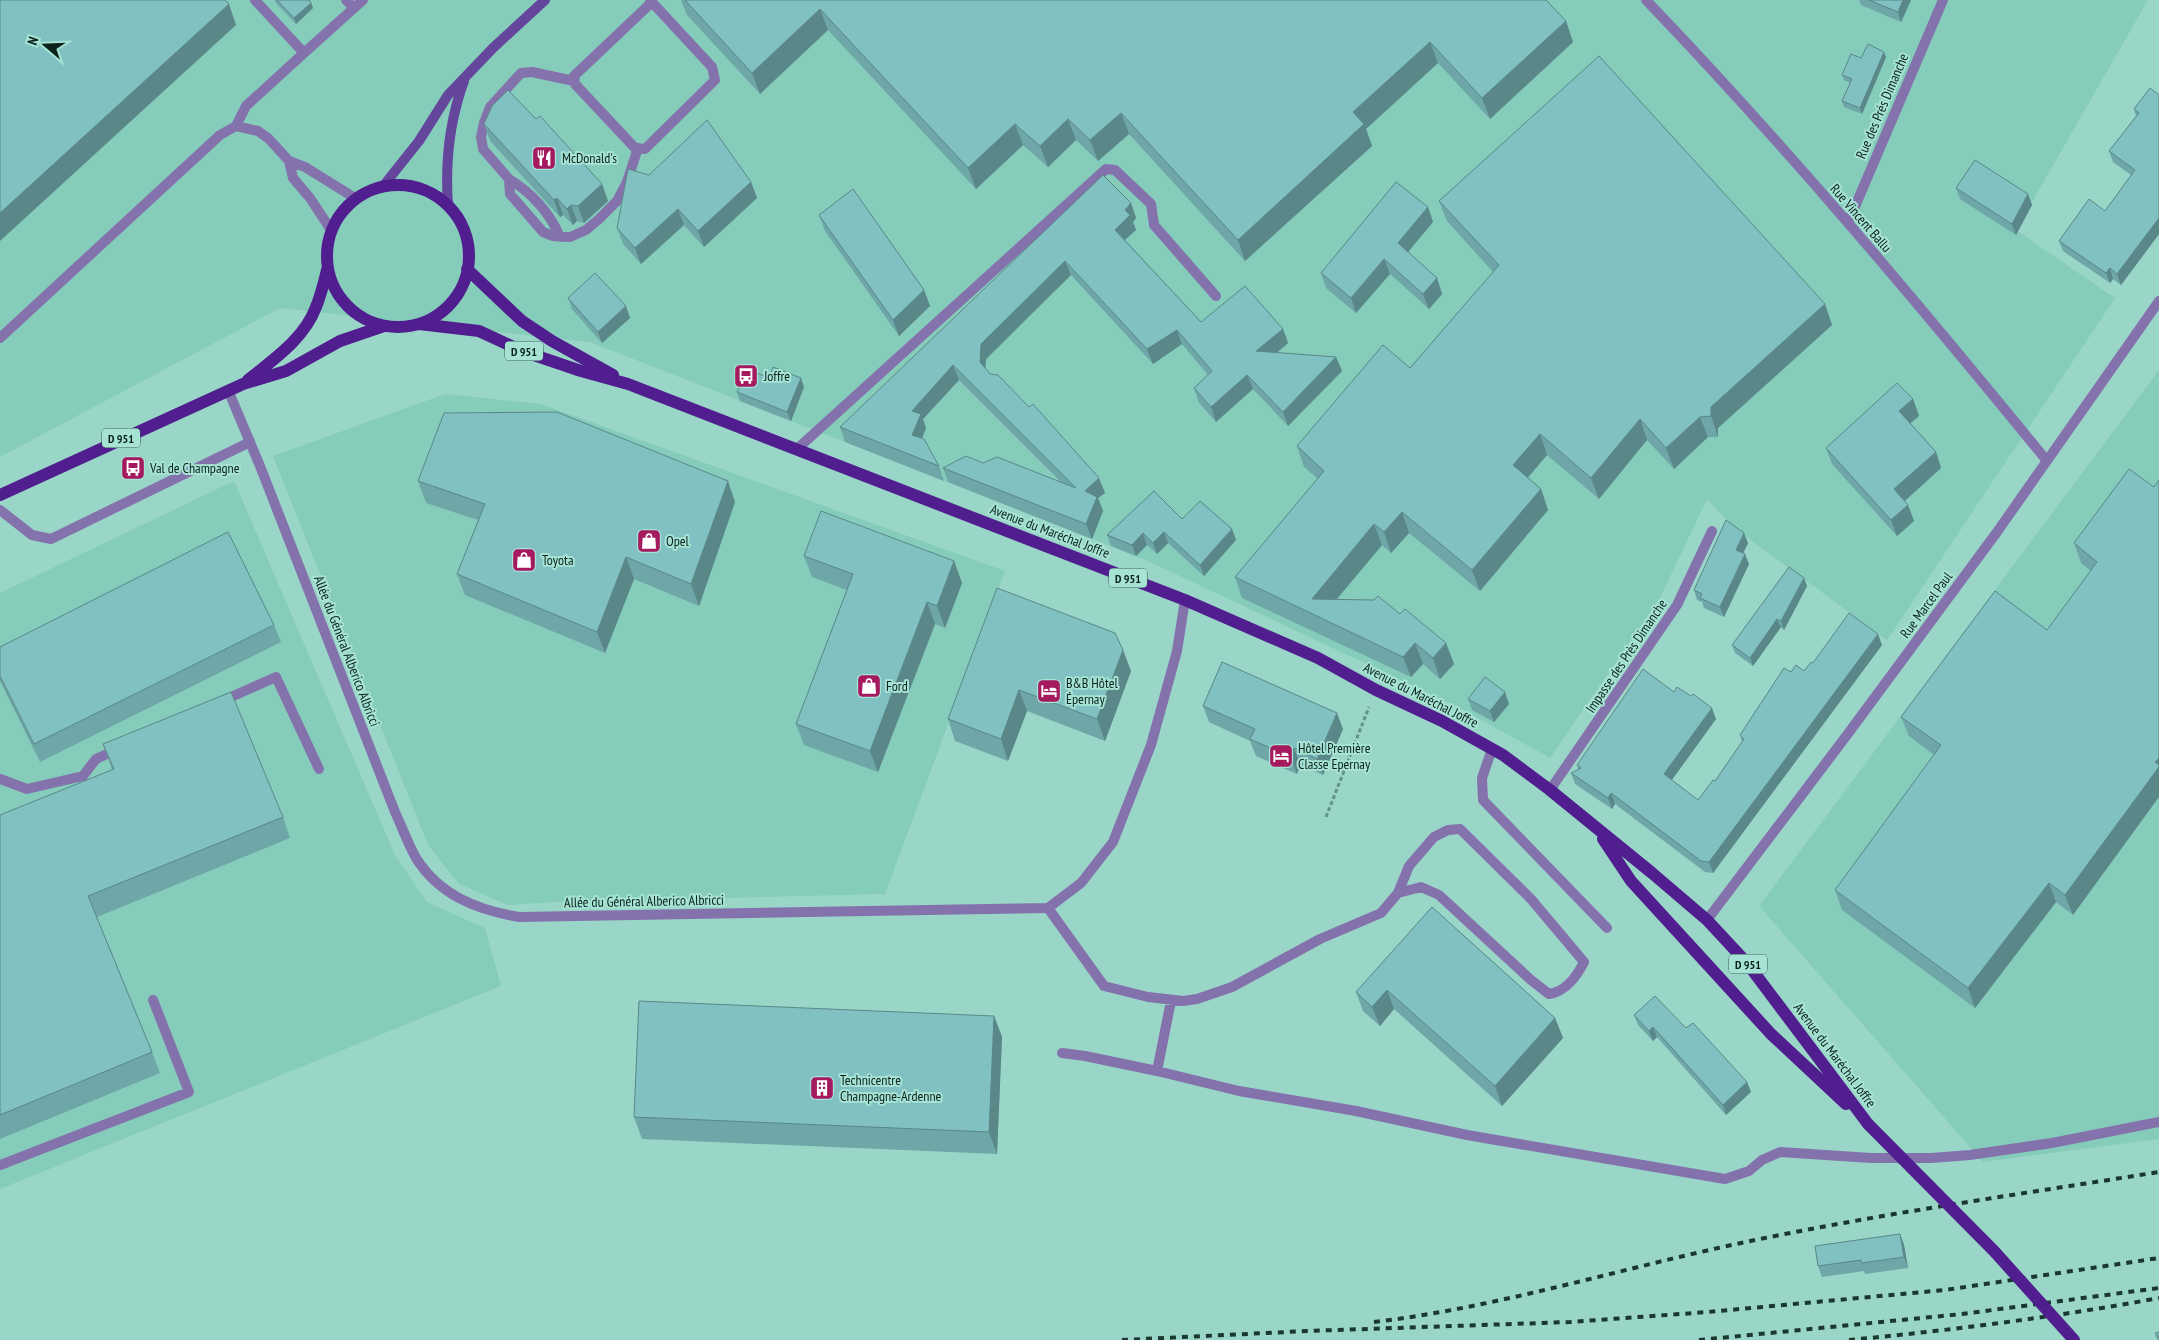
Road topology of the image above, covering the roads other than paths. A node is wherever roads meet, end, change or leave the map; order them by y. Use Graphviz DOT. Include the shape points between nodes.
graph roads {
  1 [pos="255,0"];
  2 [pos="346,0"];
  3 [pos="363,0"];
  4 [pos="545,0"];
  5 [pos="1646,0"];
  6 [pos="1943,0"];
  7 [pos="651,1"];
  8 [pos="354,8"];
  9 [pos="304,53"];
  10 [pos="465,78"];
  11 [pos="574,81"];
  12 [pos="236,126"];
  13 [pos="638,148"];
  14 [pos="289,161"];
  15 [pos="509,179"];
  16 [pos="384,185"];
  17 [pos="355,198"];
  18 [pos="448,206"];
  19 [pos="1848,223"];
  20 [pos="331,230"];
  21 [pos="560,237"];
  22 [pos="468,269"];
  23 [pos="327,270"];
  24 [pos="1216,296"];
  25 [pos="2159,301"];
  26 [pos="418,324"];
  27 [pos="384,326"];
  28 [pos="0,338"];
  29 [pos="243,384"];
  30 [pos="628,384"];
  31 [pos="228,390"];
  32 [pos="250,442"];
  33 [pos="796,449"];
  34 [pos="2047,461"];
  35 [pos="0,495"];
  36 [pos="0,510"];
  37 [pos="1712,531"];
  38 [pos="1185,600"];
  39 [pos="213,706"];
  40 [pos="132,742"];
  41 [pos="1492,749"];
  42 [pos="319,769"];
  43 [pos="0,779"];
  44 [pos="1550,790"];
  45 [pos="1598,830"];
  46 [pos="1398,893"];
  47 [pos="1048,908"];
  48 [pos="1706,920"];
  49 [pos="1607,928"];
  50 [pos="153,1000"];
  51 [pos="1171,1001"];
  52 [pos="1062,1053"];
  53 [pos="1157,1071"];
  54 [pos="2159,1122"];
  55 [pos="1868,1124"];
  56 [pos="0,1165"];
  57 [pos="2074,1340"];
  1 -- 9 [label="street"];
  2 -- 8 [label="street"];
  3 -- 8 [label="street"];
  4 -- 10 [label="street"];
  5 -- 19 [label="street, Rue Vincent Ballu" via="1712,68"];
  6 -- 19 [label="street, Rue des Prés Dimanche"];
  7 -- 11 [label="street" via="574,76"];
  7 -- 13 [label="street" via="712,67 715,80 646,148"];
  8 -- 9 [label="street"];
  9 -- 12 [label="street" via="246,106"];
  10 -- 16 [label="street" via="448,95 411,152"];
  10 -- 18 [label="street" via="447,154"];
  11 -- 13 [label="street"];
  11 -- 15 [label="street" via="532,72 521,73 490,107 484,123 482,149"];
  12 -- 14 [label="street" via="258,131 269,138"];
  12 -- 28 [label="street" via="220,135"];
  13 -- 21 [label="street" via="617,201 586,230 570,237"];
  14 -- 17 [label="street" via="305,167"];
  14 -- 20 [label="street" via="293,178"];
  15 -- 21 [label="street" via="523,187 553,220"];
  15 -- 21 [label="street" via="510,194 543,232"];
  16 -- 17 [label="main road"];
  16 -- 18 [label="main road" via="407,185 429,192"];
  17 -- 20 [label="main road"];
  18 -- 22 [label="main road" via="462,224 468,246"];
  19 -- 34 [label="street, Rue Vincent Ballu"];
  20 -- 23 [label="main road" via="326,247"];
  22 -- 26 [label="main road" via="451,304"];
  22 -- 30 [label="main road, Avenue du Maréchal Joffre / D 951" via="522,321"];
  23 -- 27 [label="main road" via="334,290 347,306 364,319"];
  23 -- 29 [label="main road, D 951" via="316,308 302,333 285,351"];
  24 -- 33 [label="street" via="1154,225 1151,204 1115,170 1106,169"];
  25 -- 34 [label="street, Rue Marcel Paul"];
  26 -- 27 [label="main road"];
  26 -- 30 [label="main road, Avenue du Maréchal Joffre / D 951" via="479,331 522,351"];
  27 -- 29 [label="main road, D 951" via="340,340 286,371"];
  29 -- 31 [label="main road, D 951"];
  30 -- 33 [label="main road, Avenue du Maréchal Joffre / D 951"];
  31 -- 32 [label="street, Allée du Général Alberico Albricci"];
  31 -- 35 [label="main road, D 951"];
  32 -- 36 [label="street" via="51,539 32,535"];
  32 -- 47 [label="street, Allée du Général Alberico Albricci" via="409,843 416,858 441,886 464,902 489,912 519,917"];
  33 -- 38 [label="main road, Avenue du Maréchal Joffre / D 951"];
  34 -- 48 [label="street, Rue Marcel Paul" via="1871,704"];
  37 -- 44 [label="street, Impasse des Près Dimanche" via="1677,606"];
  38 -- 41 [label="main road, Avenue du Maréchal Joffre / D 951" via="1318,658"];
  38 -- 47 [label="street" via="1176,651 1151,744 1113,842 1082,883"];
  39 -- 42 [label="street" via="276,677"];
  40 -- 43 [label="street" via="96,759 84,776 27,789"];
  41 -- 44 [label="main road, Avenue du Maréchal Joffre / D 951"];
  41 -- 49 [label="street" via="1482,778 1483,800"];
  44 -- 45 [label="main road, Avenue du Maréchal Joffre / D 951"];
  45 -- 48 [label="main road, Avenue du Maréchal Joffre / D 951"];
  45 -- 55 [label="main road, Avenue du Maréchal Joffre / D 951" via="1631,881 1771,1034"];
  46 -- 46 [label="street" via="1421,888 1440,895 1549,994 1558,992 1578,973 1584,962 1531,899 1460,829 1434,836 1410,866"];
  46 -- 51 [label="street" via="1381,913 1320,939 1232,987 1197,999"];
  47 -- 51 [label="street" via="1104,986"];
  48 -- 55 [label="main road, Avenue du Maréchal Joffre / D 951" via="1747,963"];
  50 -- 56 [label="street" via="189,1092"];
  51 -- 53 [label="street"];
  52 -- 53 [label="street"];
  53 -- 54 [label="street" via="1239,1091 1725,1179 1749,1171 1762,1160 1780,1152 1871,1158 1970,1155"];
  55 -- 57 [label="main road, D 951, bridge" via="1994,1251"];
}
